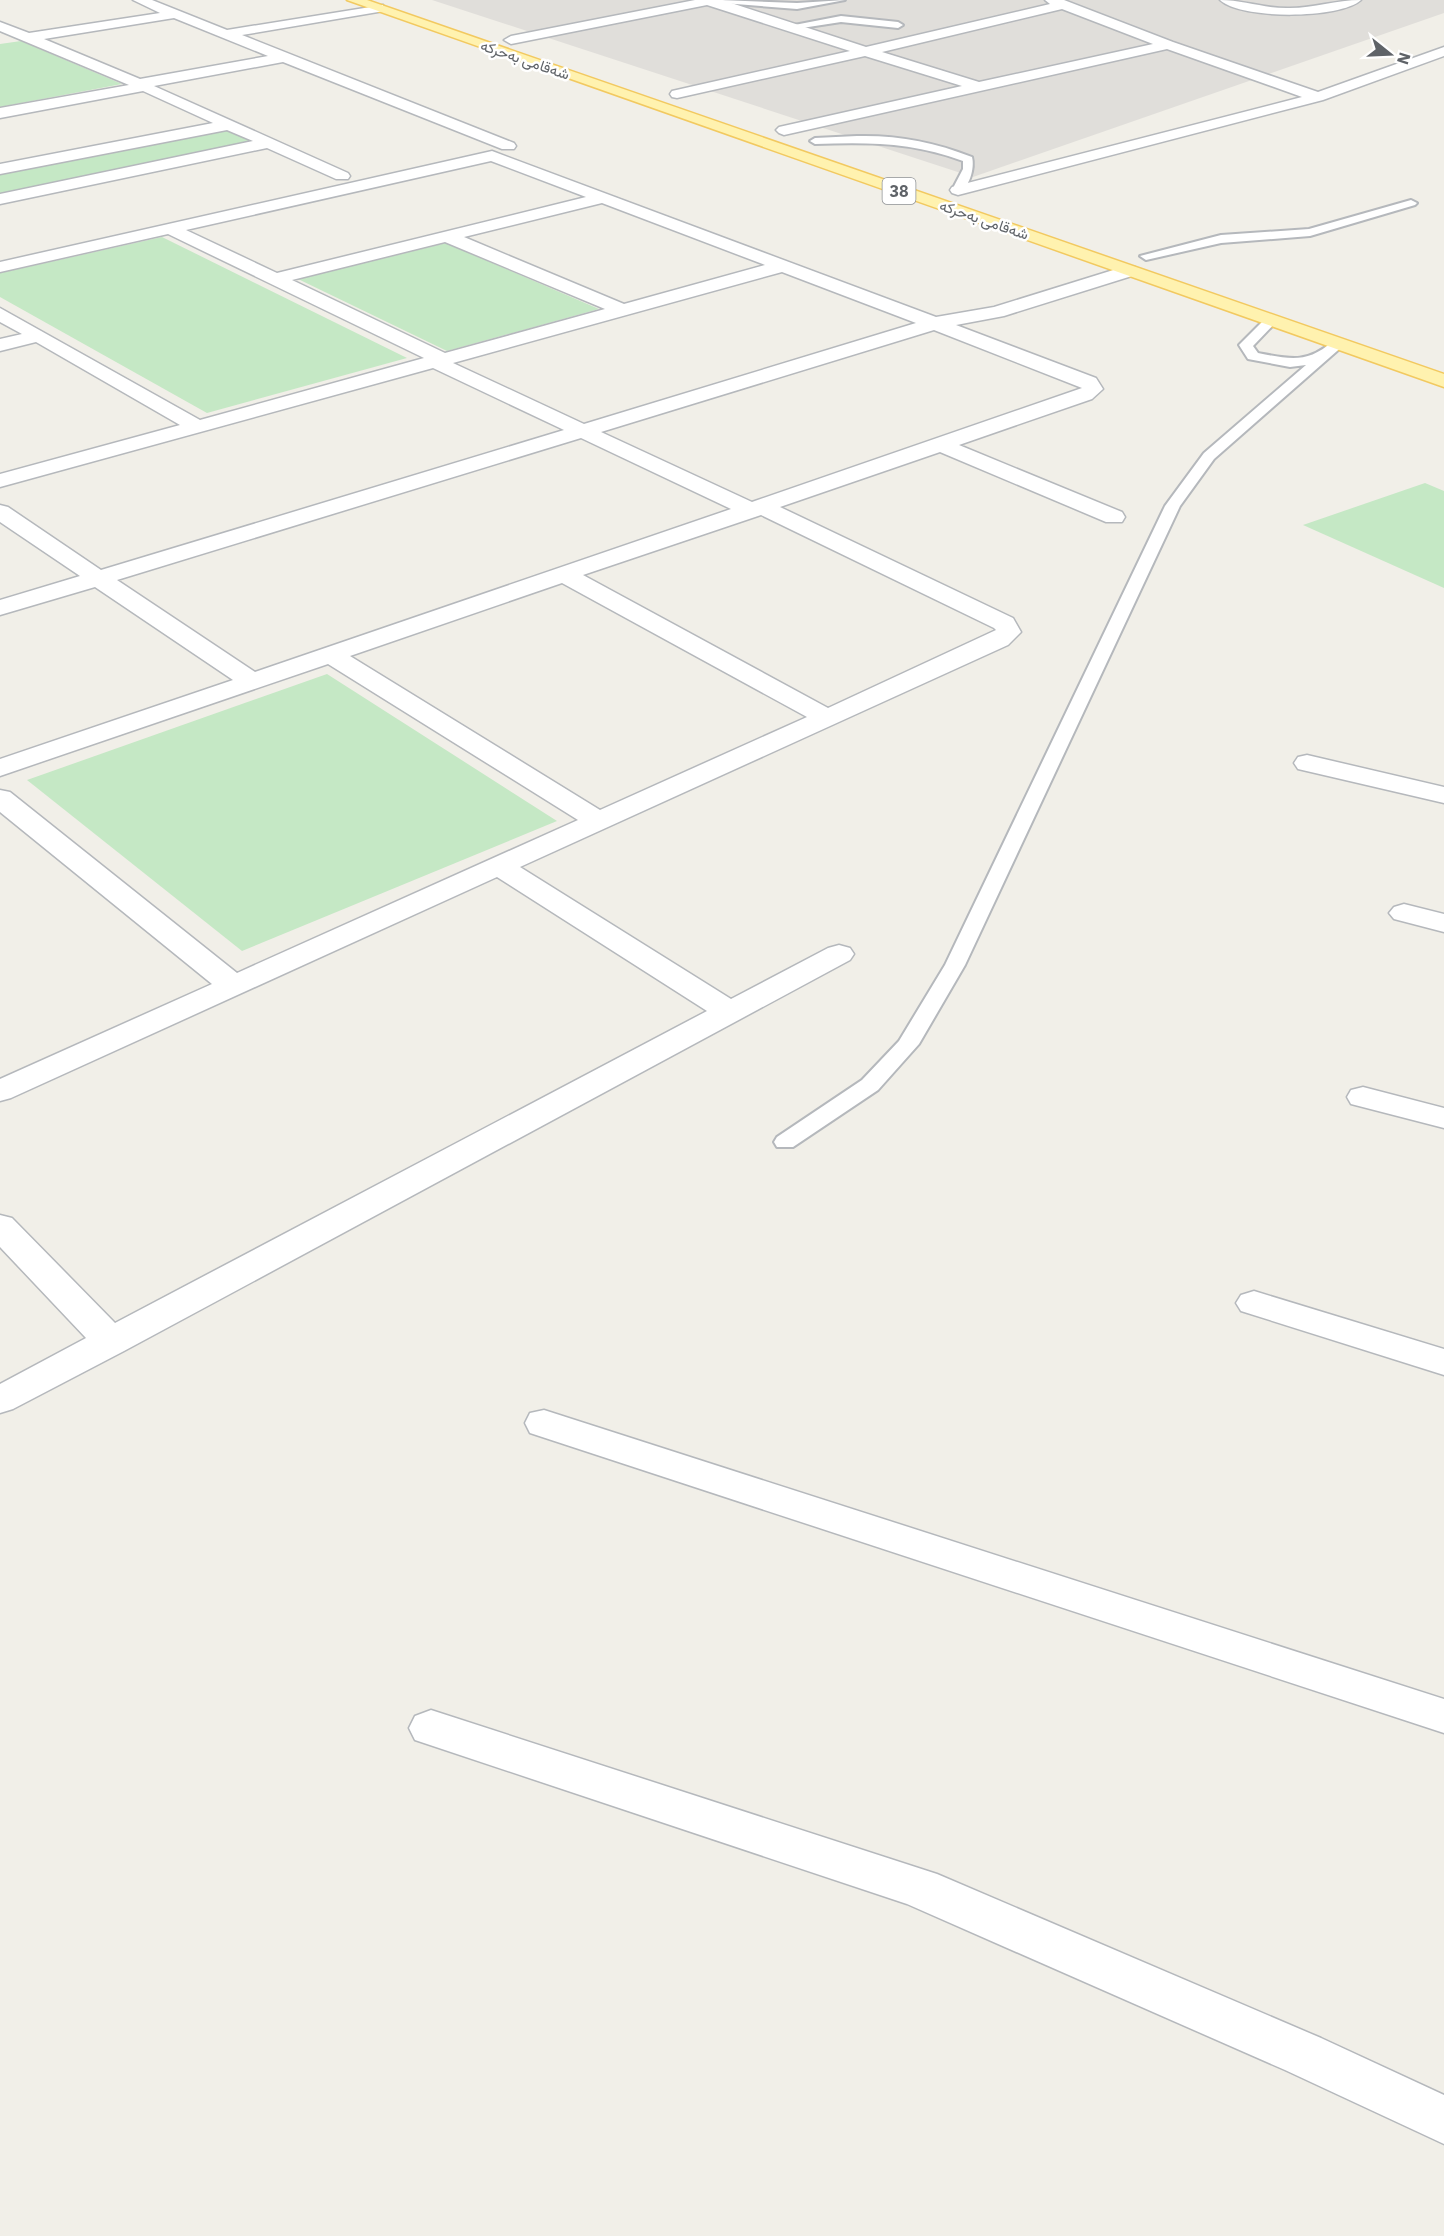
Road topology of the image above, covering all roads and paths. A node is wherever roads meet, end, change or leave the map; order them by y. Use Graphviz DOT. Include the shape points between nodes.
graph roads {
  1 [pos="140,0"];
  2 [pos="354,0"];
  3 [pos="398,0"];
  4 [pos="709,0"];
  5 [pos="723,0"];
  6 [pos="841,0"];
  7 [pos="1227,0"];
  8 [pos="1354,0"];
  9 [pos="1055,2"];
  10 [pos="378,8"];
  11 [pos="176,14"];
  12 [pos="898,25"];
  13 [pos="0,26"];
  14 [pos="789,27"];
  15 [pos="226,34"];
  16 [pos="24,37"];
  17 [pos="0,40"];
  18 [pos="511,40"];
  19 [pos="1168,45"];
  20 [pos="865,51"];
  21 [pos="1444,51"];
  22 [pos="285,57"];
  23 [pos="582,80"];
  24 [pos="142,86"];
  25 [pos="975,86"];
  26 [pos="677,94"];
  27 [pos="627,96"];
  28 [pos="1318,97"];
  29 [pos="709,105"];
  30 [pos="0,113"];
  31 [pos="228,125"];
  32 [pos="779,128"];
  33 [pos="815,141"];
  34 [pos="267,143"];
  35 [pos="508,146"];
  36 [pos="859,156"];
  37 [pos="0,169"];
  38 [pos="342,176"];
  39 [pos="952,188"];
  40 [pos="603,198"];
  41 [pos="0,199"];
  42 [pos="991,202"];
  43 [pos="1412,203"];
  44 [pos="170,230"];
  45 [pos="448,237"];
  46 [pos="1141,254"];
  47 [pos="1108,264"];
  48 [pos="783,266"];
  49 [pos="0,267"];
  50 [pos="1179,267"];
  51 [pos="1129,271"];
  52 [pos="275,279"];
  53 [pos="623,310"];
  54 [pos="0,314"];
  55 [pos="1271,321"];
  56 [pos="936,323"];
  57 [pos="38,336"];
  58 [pos="1338,344"];
  59 [pos="0,345"];
  60 [pos="436,359"];
  61 [pos="1320,359"];
  62 [pos="1444,381"];
  63 [pos="198,426"];
  64 [pos="582,432"];
  65 [pos="941,445"];
  66 [pos="0,481"];
  67 [pos="757,509"];
  68 [pos="0,512"];
  69 [pos="1114,517"];
  70 [pos="565,575"];
  71 [pos="99,578"];
  72 [pos="0,608"];
  73 [pos="333,656"];
  74 [pos="253,682"];
  75 [pos="827,718"];
  76 [pos="1307,763"];
  77 [pos="0,768"];
  78 [pos="1444,795"];
  79 [pos="0,798"];
  80 [pos="599,821"];
  81 [pos="499,866"];
  82 [pos="1404,913"];
  83 [pos="1444,923"];
  84 [pos="840,954"];
  85 [pos="234,986"];
  86 [pos="730,1012"];
  87 [pos="0,1091"];
  88 [pos="1363,1097"];
  89 [pos="1444,1119"];
  90 [pos="785,1142"];
  91 [pos="0,1227"];
  92 [pos="1254,1303"];
  93 [pos="111,1341"];
  94 [pos="1444,1362"];
  95 [pos="0,1400"];
  96 [pos="544,1423"];
  97 [pos="1444,1716"];
  98 [pos="432,1728"];
  99 [pos="1444,2120"];
  1 -- 11 [label="street"];
  2 -- 10 [label="main road, شەقامی بەحرکە / 38"];
  3 -- 18 [label="main road, شەقامی بەحرکە"];
  4 -- 14 [label="street"];
  4 -- 18 [label="street"];
  5 -- 6 [label="lane" via="797,6"];
  7 -- 8 [label="street" via="1258,10 1291,14"];
  9 -- 19 [label="street"];
  9 -- 20 [label="street" via="1048,10"];
  10 -- 15 [label="street"];
  10 -- 23 [label="main road, شەقامی بەحرکە / 38"];
  11 -- 15 [label="street"];
  11 -- 16 [label="street"];
  12 -- 14 [label="lane" via="841,19"];
  13 -- 16 [label="street"];
  14 -- 20 [label="street"];
  15 -- 22 [label="street"];
  16 -- 17 [label="street"];
  16 -- 24 [label="street"];
  18 -- 23 [label="main road, شەقامی بەحرکە" via="609,72"];
  19 -- 25 [label="street"];
  19 -- 28 [label="street"];
  20 -- 25 [label="street"];
  20 -- 26 [label="street"];
  21 -- 28 [label="street"];
  22 -- 24 [label="street"];
  22 -- 35 [label="street"];
  23 -- 27 [label="main road, شەقامی بەحرکە / 38"];
  24 -- 30 [label="street"];
  24 -- 31 [label="street"];
  25 -- 32 [label="street"];
  26 -- 27 [label="main road" via="660,88"];
  26 -- 29 [label="main road"];
  27 -- 47 [label="main road, شەقامی بەحرکە / 38"];
  28 -- 39 [label="street"];
  31 -- 34 [label="street"];
  31 -- 37 [label="street"];
  32 -- 33 [label="main road"];
  33 -- 36 [label="main road"];
  33 -- 39 [label="lane" via="886,138 941,148 968,159 968,169"];
  34 -- 38 [label="street"];
  34 -- 41 [label="street"];
  39 -- 42 [label="main road, شەقامی بەحرکە"];
  40 -- 44 [label="street" via="492,156"];
  40 -- 45 [label="street"];
  40 -- 48 [label="street"];
  43 -- 46 [label="lane" via="1310,232 1221,239"];
  44 -- 49 [label="street"];
  44 -- 52 [label="street"];
  45 -- 52 [label="street"];
  45 -- 53 [label="street"];
  46 -- 50 [label="main road"];
  47 -- 51 [label="main road, شەقامی بەحرکە / 38"];
  47 -- 56 [label="street" via="976,304"];
  48 -- 53 [label="street"];
  48 -- 56 [label="street"];
  51 -- 55 [label="main road, شەقامی بەحرکە / 38"];
  51 -- 56 [label="street" via="997,312"];
  52 -- 60 [label="street"];
  53 -- 60 [label="street"];
  54 -- 57 [label="street"];
  55 -- 58 [label="main road, شەقامی بەحرکە / 38"];
  55 -- 61 [label="lane" via="1246,345 1254,356 1290,363"];
  56 -- 64 [label="street"];
  56 -- 65 [label="street" via="1084,380 1093,389"];
  57 -- 59 [label="street"];
  57 -- 63 [label="street"];
  58 -- 61 [label="lane"];
  58 -- 62 [label="main road, شەقامی بەحرکە / 38"];
  60 -- 63 [label="street"];
  60 -- 64 [label="street"];
  61 -- 90 [label="lane" via="1209,456 1173,506 955,965 909,1044 870,1085"];
  63 -- 66 [label="street"];
  64 -- 67 [label="street"];
  64 -- 71 [label="street"];
  65 -- 67 [label="street"];
  65 -- 69 [label="street"];
  67 -- 70 [label="street"];
  67 -- 75 [label="street" via="1008,627 1009,632 999,640"];
  68 -- 71 [label="street"];
  70 -- 73 [label="street"];
  70 -- 75 [label="street"];
  71 -- 72 [label="street"];
  71 -- 74 [label="street"];
  73 -- 74 [label="street"];
  73 -- 80 [label="street"];
  74 -- 77 [label="street"];
  75 -- 80 [label="street"];
  76 -- 78 [label="street"];
  79 -- 85 [label="street"];
  80 -- 81 [label="street"];
  81 -- 85 [label="street"];
  81 -- 86 [label="street"];
  82 -- 83 [label="street"];
  84 -- 86 [label="street"];
  85 -- 87 [label="street"];
  86 -- 93 [label="street"];
  88 -- 89 [label="street"];
  91 -- 93 [label="street"];
  92 -- 94 [label="street"];
  93 -- 95 [label="street"];
  96 -- 97 [label="street"];
  98 -- 99 [label="street" via="920,1888 1303,2054"];
}
